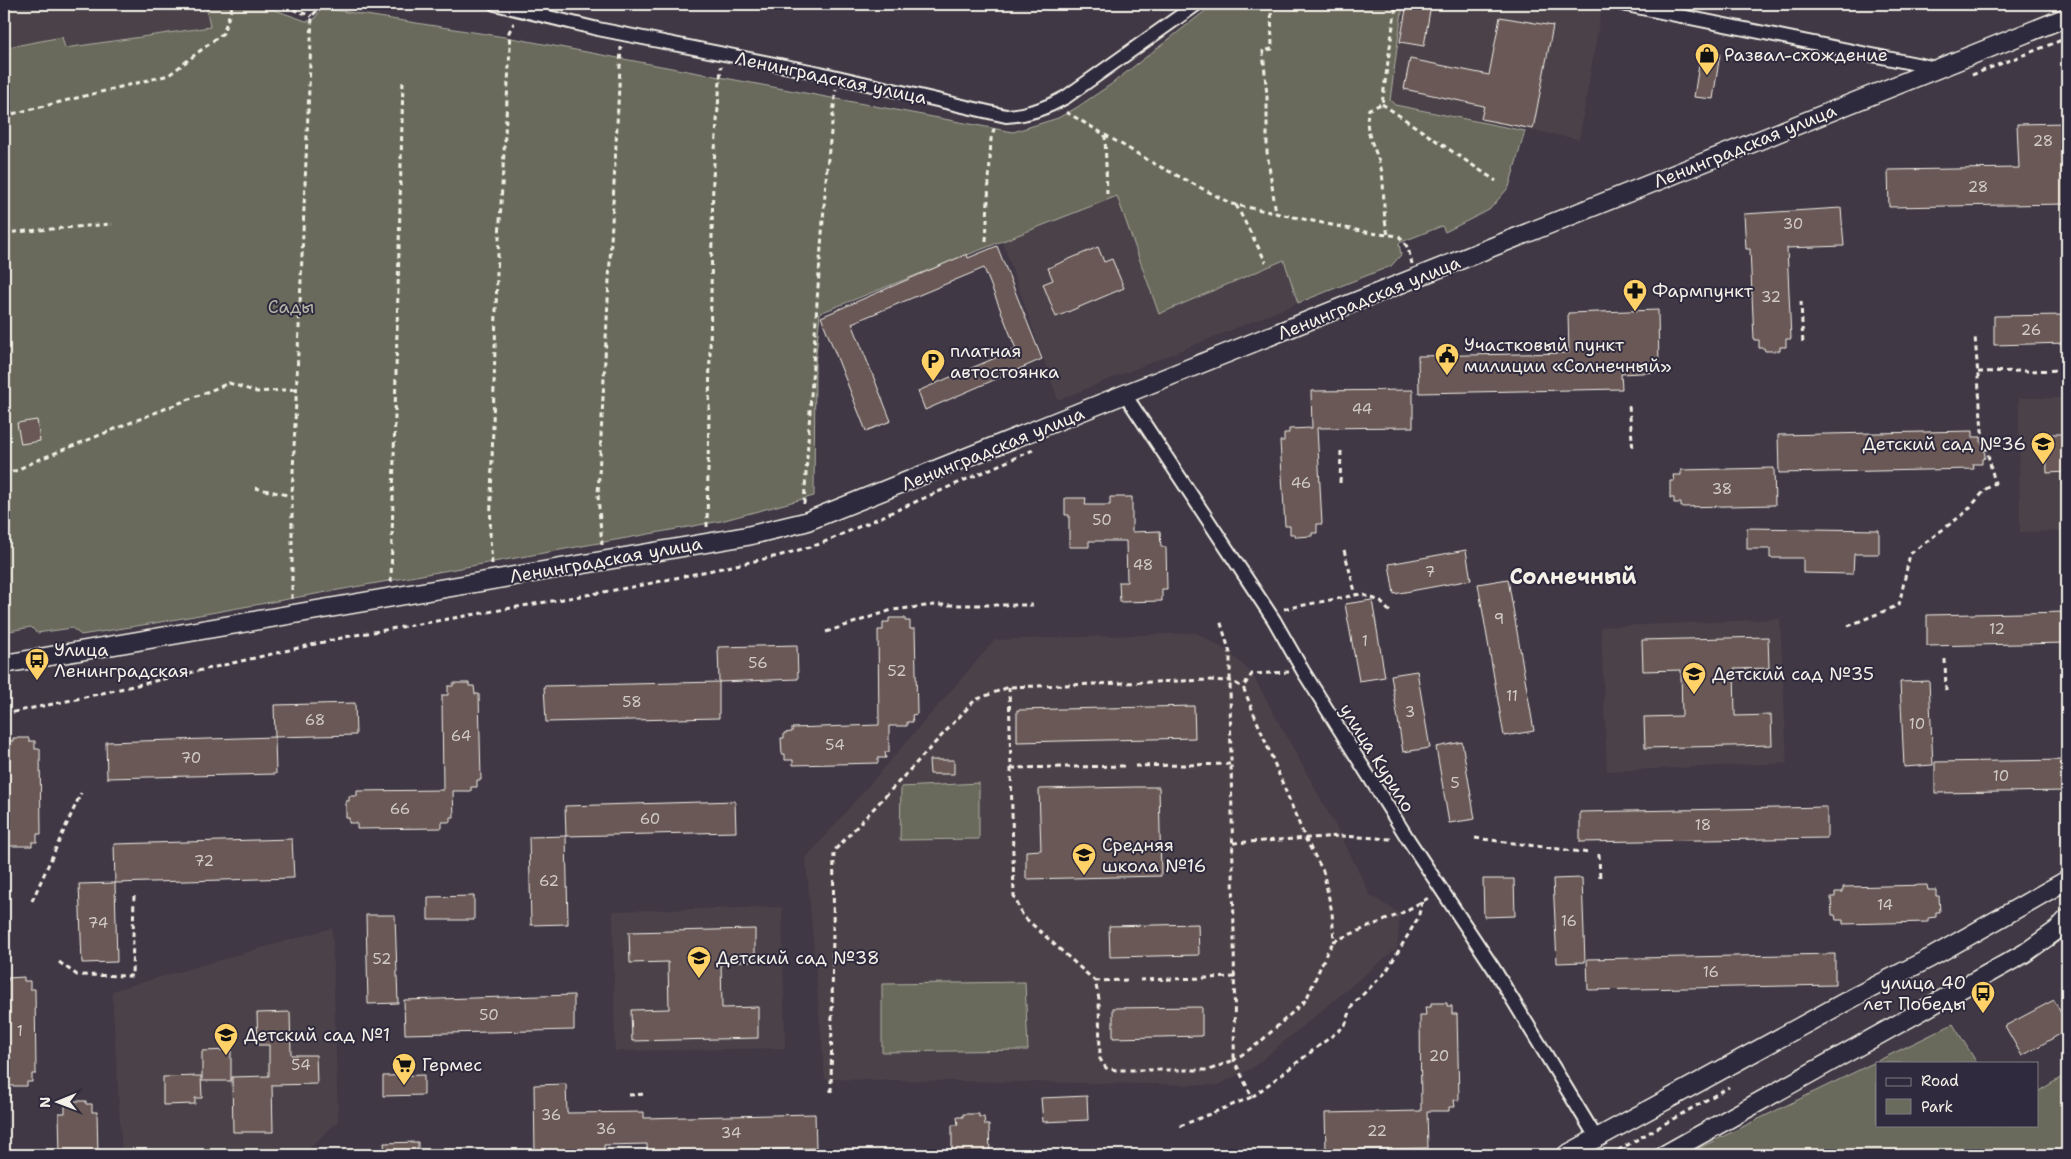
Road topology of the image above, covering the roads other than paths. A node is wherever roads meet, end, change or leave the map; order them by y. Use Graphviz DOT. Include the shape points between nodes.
graph roads {
  1 [pos="495,4"];
  2 [pos="1198,4"];
  3 [pos="1622,4"];
  4 [pos="2067,17"];
  5 [pos="1936,68"];
  6 [pos="1126,396"];
  7 [pos="4,664"];
  8 [pos="2067,880"];
  9 [pos="2067,919"];
  10 [pos="1597,1139"];
  11 [pos="1566,1155"];
  12 [pos="1664,1155"];
  1 -- 2 [label="street, Ленинградская улица" via="1003,115 1020,115 1052,105"];
  3 -- 5 [label="street"];
  4 -- 5 [label="street, Ленинградская улица"];
  5 -- 6 [label="street, Ленинградская улица"];
  6 -- 7 [label="street, Ленинградская улица" via="805,522 493,580"];
  6 -- 10 [label="street, улица Курило" via="1269,612"];
  8 -- 10 [label="street"];
  9 -- 12 [label="street" via="2025,953"];
  10 -- 11 [label="street"];
}
